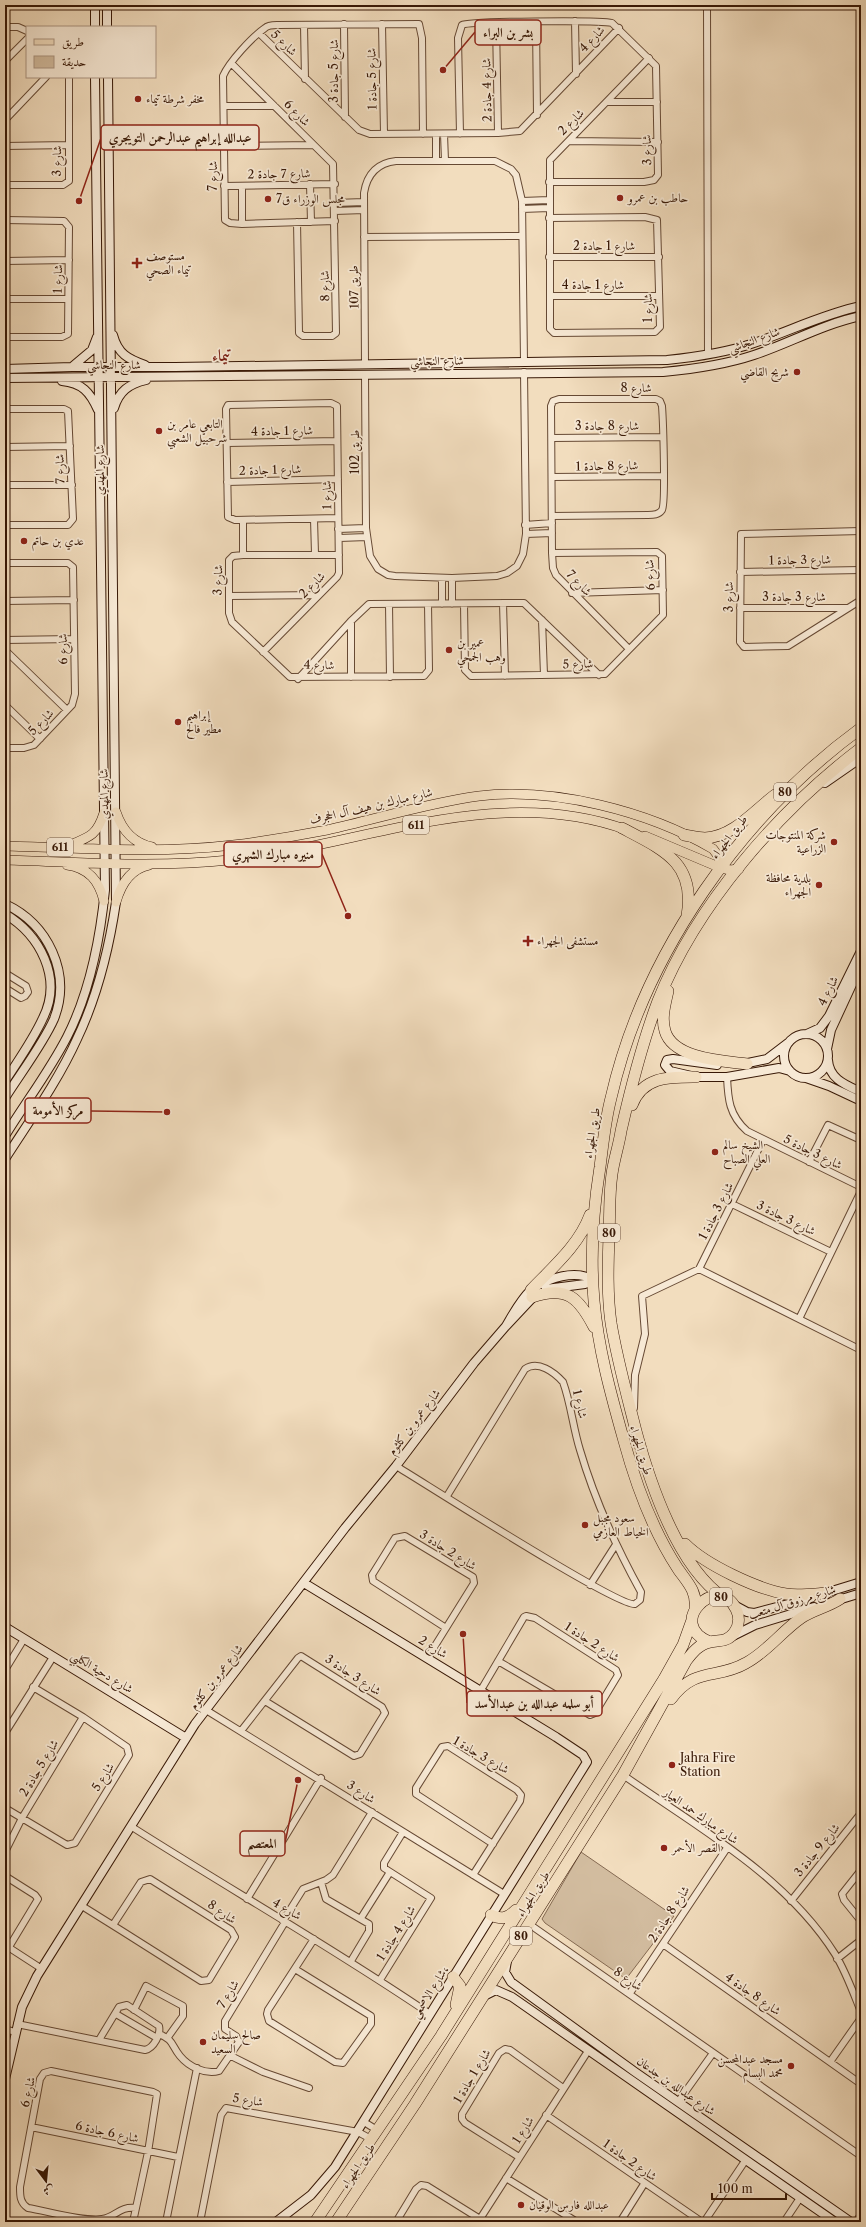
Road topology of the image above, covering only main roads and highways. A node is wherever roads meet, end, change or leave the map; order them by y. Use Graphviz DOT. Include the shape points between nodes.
graph roads {
  1 [pos="95,5"];
  2 [pos="107,5"];
  3 [pos="95,26"];
  4 [pos="107,26"];
  5 [pos="95,78"];
  6 [pos="108,78"];
  7 [pos="98,182"];
  8 [pos="109,190"];
  9 [pos="97,205"];
  10 [pos="108,209"];
  11 [pos="861,306"];
  12 [pos="861,316"];
  13 [pos="111,330"];
  14 [pos="98,331"];
  15 [pos="586,361"];
  16 [pos="602,361"];
  17 [pos="287,365"];
  18 [pos="99,366"];
  19 [pos="72,367"];
  20 [pos="111,367"];
  21 [pos="151,367"];
  22 [pos="5,369"];
  23 [pos="586,372"];
  24 [pos="601,372"];
  25 [pos="287,375"];
  26 [pos="99,376"];
  27 [pos="33,377"];
  28 [pos="111,377"];
  29 [pos="157,377"];
  30 [pos="5,378"];
  31 [pos="100,413"];
  32 [pos="112,414"];
  33 [pos="102,536"];
  34 [pos="112,545"];
  35 [pos="102,568"];
  36 [pos="112,578"];
  37 [pos="861,728"];
  38 [pos="861,748"];
  39 [pos="861,758"];
  40 [pos="790,787"];
  41 [pos="493,796"];
  42 [pos="598,805"];
  43 [pos="116,812"];
  44 [pos="104,813"];
  45 [pos="575,817"];
  46 [pos="435,821"];
  47 [pos="778,822"];
  48 [pos="622,828"];
  49 [pos="684,835"];
  50 [pos="232,845"];
  51 [pos="5,846"];
  52 [pos="65,847"];
  53 [pos="105,849"];
  54 [pos="116,849"];
  55 [pos="163,849"];
  56 [pos="5,860"];
  57 [pos="232,860"];
  58 [pos="40,861"];
  59 [pos="105,862"];
  60 [pos="116,863"];
  61 [pos="156,864"];
  62 [pos="739,869"];
  63 [pos="719,874"];
  64 [pos="104,901"];
  65 [pos="116,902"];
  66 [pos="5,904"];
  67 [pos="5,914"];
  68 [pos="686,920"];
  69 [pos="861,951"];
  70 [pos="681,953"];
  71 [pos="861,965"];
  72 [pos="672,969"];
  73 [pos="807,1034"];
  74 [pos="788,1043"];
  75 [pos="827,1050"];
  76 [pos="828,1059"];
  77 [pos="747,1064"];
  78 [pos="790,1071"];
  79 [pos="696,1077"];
  80 [pos="805,1078"];
  81 [pos="5,1081"];
  82 [pos="39,1083"];
  83 [pos="861,1092"];
  84 [pos="5,1098"];
  85 [pos="861,1101"];
  86 [pos="25,1127"];
  87 [pos="5,1136"];
  88 [pos="5,1159"];
  89 [pos="612,1172"];
  90 [pos="594,1203"];
  91 [pos="608,1267"];
  92 [pos="593,1280"];
  93 [pos="532,1294"];
  94 [pos="616,1347"];
  95 [pos="601,1348"];
  96 [pos="671,1528"];
  97 [pos="861,1582"];
  98 [pos="304,1583"];
  99 [pos="826,1593"];
  100 [pos="861,1593"];
  101 [pos="840,1599"];
  102 [pos="728,1601"];
  103 [pos="696,1608"];
  104 [pos="692,1619"];
  105 [pos="5,1628"];
  106 [pos="731,1637"];
  107 [pos="710,1642"];
  108 [pos="657,1714"];
  109 [pos="639,1716"];
  110 [pos="651,1724"];
  111 [pos="186,1738"];
  112 [pos="624,1741"];
  113 [pos="636,1750"];
  114 [pos="587,1760"];
  115 [pos="521,1906"];
  116 [pos="491,1915"];
  117 [pos="508,1957"];
  118 [pos="453,1977"];
  119 [pos="520,1989"];
  120 [pos="512,1997"];
  121 [pos="482,1998"];
  122 [pos="452,2019"];
  123 [pos="635,2072"];
  124 [pos="5,2079"];
  125 [pos="645,2079"];
  126 [pos="629,2080"];
  127 [pos="638,2086"];
  128 [pos="276,2222"];
  129 [pos="313,2222"];
  130 [pos="336,2222"];
  131 [pos="835,2222"];
  132 [pos="851,2222"];
  1 -- 3 [label="main road"];
  2 -- 4 [label="main road"];
  5 -- 7 [label="main road, شارع المهدي"];
  6 -- 8 [label="main road, شارع المهدي"];
  7 -- 8 [label="main road" via="100,193 104,194"];
  7 -- 9 [label="main road, شارع المهدي"];
  8 -- 10 [label="main road, شارع المهدي"];
  9 -- 10 [label="main road" via="104,201"];
  9 -- 14 [label="main road, شارع المهدي"];
  10 -- 13 [label="main road, شارع المهدي"];
  11 -- 16 [label="main road, شارع النجاشي" via="824,316 750,345 708,355 667,360"];
  12 -- 24 [label="main road, شارع النجاشي" via="812,331 755,355 716,366 663,372"];
  13 -- 20 [label="main road, شارع المهدي"];
  13 -- 21 [label="main road" via="114,340 128,359"];
  14 -- 18 [label="main road, شارع المهدي"];
  14 -- 19 [label="main road" via="92,350"];
  15 -- 16 [label="main road, شارع النجاشي"];
  15 -- 17 [label="main road, شارع النجاشي"];
  15 -- 23 [label="main road" via="589,366"];
  16 -- 24 [label="main road" via="598,365"];
  17 -- 21 [label="main road, شارع النجاشي"];
  17 -- 25 [label="main road" via="283,370"];
  18 -- 19 [label="main road, شارع النجاشي"];
  18 -- 20 [label="main road, شارع النجاشي"];
  18 -- 26 [label="main road, شارع المهدي"];
  19 -- 22 [label="main road, شارع النجاشي"];
  20 -- 21 [label="main road, شارع النجاشي"];
  20 -- 28 [label="main road, شارع المهدي"];
  23 -- 24 [label="main road, شارع النجاشي"];
  23 -- 25 [label="main road, شارع النجاشي"];
  25 -- 29 [label="main road, شارع النجاشي"];
  26 -- 27 [label="main road, شارع النجاشي"];
  26 -- 28 [label="main road, شارع النجاشي"];
  26 -- 31 [label="main road, شارع المهدي"];
  27 -- 30 [label="main road, شارع النجاشي"];
  27 -- 31 [label="main road" via="71,382 83,387 91,395"];
  28 -- 29 [label="main road, شارع النجاشي"];
  28 -- 32 [label="main road, شارع المهدي"];
  29 -- 32 [label="main road" via="128,387 116,400"];
  31 -- 33 [label="main road, شارع المهدي"];
  32 -- 34 [label="main road, شارع المهدي"];
  33 -- 34 [label="main road" via="106,544"];
  33 -- 35 [label="main road, شارع المهدي"];
  34 -- 36 [label="main road, شارع المهدي"];
  35 -- 36 [label="main road" via="107,569"];
  35 -- 44 [label="main road, شارع المهدي"];
  36 -- 43 [label="main road, شارع المهدي"];
  37 -- 40 [label="highway, طريق الجهراء / 80" via="833,748"];
  38 -- 47 [label="highway, طريق الجهراء / 80" via="816,785"];
  39 -- 47 [label="main road"];
  40 -- 49 [label="highway" via="775,794 720,836 705,838"];
  40 -- 63 [label="highway, طريق الجهراء / 80" via="730,854"];
  41 -- 42 [label="main road, شارع مبارك بن هيف آل الحجرف / 611" via="560,798"];
  41 -- 46 [label="main road" via="498,802 496,808 442,817"];
  41 -- 50 [label="main road, شارع مبارك بن هيف آل الحجرف / 611" via="428,805 326,830"];
  42 -- 45 [label="main road" via="579,808"];
  42 -- 49 [label="main road, شارع مبارك بن هيف آل الحجرف / 611" via="635,814"];
  43 -- 54 [label="main road, شارع المهدي"];
  43 -- 55 [label="main road" via="120,824 133,838"];
  44 -- 52 [label="main road" via="95,833"];
  44 -- 53 [label="main road, شارع المهدي"];
  45 -- 46 [label="main road, 611" via="521,812 481,813"];
  45 -- 48 [label="main road, 611"];
  46 -- 57 [label="main road, 611" via="281,854"];
  47 -- 62 [label="highway, طريق الجهراء / 80"];
  48 -- 63 [label="main road, 611" via="662,842"];
  48 -- 68 [label="highway" via="649,842 679,866 690,890"];
  49 -- 63 [label="main road, شارع مبارك بن هيف آل الحجرف / 611" via="715,851 719,857"];
  50 -- 55 [label="main road, شارع مبارك بن هيف آل الحجرف / 611"];
  50 -- 57 [label="main road" via="226,854"];
  51 -- 52 [label="main road, شارع مبارك بن هيف آل الحجرف / 611"];
  52 -- 53 [label="main road, شارع مبارك بن هيف آل الحجرف / 611"];
  53 -- 54 [label="main road, شارع مبارك بن هيف آل الحجرف / 611"];
  53 -- 59 [label="main road, شارع المهدي"];
  54 -- 55 [label="main road, شارع مبارك بن هيف آل الحجرف / 611"];
  54 -- 60 [label="main road, شارع المهدي"];
  56 -- 58 [label="main road, 611"];
  57 -- 61 [label="main road, 611"];
  58 -- 59 [label="main road, 611"];
  58 -- 64 [label="main road" via="72,865 86,871 96,879"];
  59 -- 60 [label="main road, 611"];
  59 -- 64 [label="main road, شارع المهدي"];
  60 -- 61 [label="main road, 611"];
  60 -- 65 [label="main road, شارع المهدي"];
  61 -- 65 [label="main road" via="145,866 130,876 119,890"];
  62 -- 63 [label="main road, 611"];
  62 -- 70 [label="highway, طريق الجهراء / 80" via="706,913"];
  63 -- 68 [label="highway, طريق الجهراء / 80"];
  63 -- 70 [label="highway" via="688,933"];
  64 -- 82 [label="main road, شارع المهدي" via="99,938 84,994 68,1036"];
  65 -- 86 [label="main road, شارع المهدي" via="111,940 86,1018 61,1070"];
  66 -- 84 [label="main road" via="35,924 46,939 56,963 59,993 53,1020"];
  67 -- 81 [label="main road" via="18,922 37,942 45,956 50,980 50,994 44,1017"];
  68 -- 90 [label="highway, طريق الجهراء / 80" via="662,962 625,1048 610,1100"];
  69 -- 73 [label="main road, شارع 4" via="829,1016 820,1028"];
  70 -- 72 [label="highway, طريق الجهراء / 80"];
  71 -- 75 [label="main road, شارع 4" via="831,1030"];
  72 -- 77 [label="highway" via="663,1014 665,1032 670,1042 678,1048 704,1058"];
  72 -- 89 [label="highway, طريق الجهراء / 80" via="645,1037"];
  73 -- 74 [label="main road" via="796,1036"];
  73 -- 75 [label="main road" via="817,1037"];
  74 -- 77 [label="main road" via="773,1056"];
  74 -- 78 [label="main road" via="784,1057"];
  75 -- 76 [label="main road"];
  76 -- 80 [label="main road" via="820,1072"];
  76 -- 83 [label="main road" via="829,1069 837,1079"];
  77 -- 79 [label="main road" via="719,1065 672,1059 665,1062 666,1068 670,1071"];
  78 -- 79 [label="main road" via="773,1069 727,1077"];
  78 -- 80 [label="main road"];
  79 -- 89 [label="highway" via="665,1077 648,1083 641,1090 632,1105 624,1142"];
  80 -- 85 [label="main road"];
  82 -- 86 [label="main road" via="44,1084 44,1088 26,1118"];
  82 -- 87 [label="main road, شارع المهدي"];
  86 -- 88 [label="main road"];
  89 -- 91 [label="highway, طريق الجهراء / 80"];
  90 -- 92 [label="highway, طريق الجهراء / 80"];
  90 -- 93 [label="highway" via="580,1236"];
  91 -- 92 [label="highway" via="603,1274"];
  91 -- 94 [label="highway, طريق الجهراء / 80" via="611,1322"];
  92 -- 93 [label="main road, شارع عمرو بن كلثوم" via="585,1284 550,1288"];
  92 -- 94 [label="highway" via="600,1286 608,1327"];
  92 -- 95 [label="highway, طريق الجهراء / 80" via="596,1325"];
  93 -- 95 [label="highway" via="552,1292 572,1297 584,1308"];
  93 -- 98 [label="main road, شارع عمرو بن كلثوم" via="474,1363"];
  94 -- 96 [label="highway, طريق الجهراء / 80" via="646,1467"];
  95 -- 103 [label="highway, طريق الجهراء / 80" via="631,1466 666,1550 692,1588"];
  96 -- 99 [label="highway" via="702,1559 754,1583 787,1594"];
  96 -- 102 [label="highway, طريق الجهراء / 80" via="704,1581"];
  97 -- 99 [label="main road, شارع مرزوق آل متعب"];
  98 -- 111 [label="main road, شارع عمرو بن كلثوم"];
  98 -- 114 [label="main road, شارع 2" via="482,1690"];
  99 -- 102 [label="main road, شارع مرزوق آل متعب" via="754,1613 746,1612"];
  100 -- 101 [label="main road, شارع مرزوق آل متعب"];
  101 -- 106 [label="main road, شارع مرزوق آل متعب" via="755,1625"];
  101 -- 108 [label="highway" via="828,1607 800,1618 748,1662 689,1680"];
  102 -- 103 [label="highway, 80" via="712,1597 705,1599"];
  102 -- 106 [label="highway, 80" via="736,1609 739,1620 738,1627"];
  103 -- 104 [label="highway, 80"];
  104 -- 107 [label="highway" via="699,1636"];
  104 -- 109 [label="highway, طريق الجهراء / 80" via="683,1645"];
  105 -- 111 [label="main road, شارع دحية الكلبي"];
  106 -- 107 [label="highway, 80"];
  107 -- 108 [label="highway, طريق الجهراء / 80" via="695,1650 686,1661"];
  108 -- 110 [label="highway, طريق الجهراء / 80"];
  109 -- 110 [label="highway"];
  109 -- 112 [label="highway, طريق الجهراء / 80"];
  110 -- 113 [label="highway, طريق الجهراء / 80"];
  111 -- 124 [label="main road, شارع عمرو بن كلثوم" via="42,1969 22,2007"];
  112 -- 113 [label="highway" via="632,1742"];
  112 -- 115 [label="highway, طريق الجهراء / 80"];
  113 -- 117 [label="highway, طريق الجهراء / 80" via="623,1775"];
  114 -- 116 [label="main road, شارع الاصمعي،"];
  115 -- 116 [label="highway" via="505,1918"];
  115 -- 122 [label="highway, طريق الجهراء / 80"];
  116 -- 118 [label="main road, شارع الاصمعي،"];
  117 -- 119 [label="main road, شارع عبدالله بن جدعان" via="505,1972 511,1982"];
  117 -- 121 [label="highway, طريق الجهراء / 80"];
  118 -- 122 [label="highway" via="460,1986"];
  118 -- 128 [label="main road, شارع الاصمعي،" via="358,2132 323,2182 297,2207"];
  119 -- 120 [label="main road" via="513,1989"];
  119 -- 123 [label="main road, شارع عبدالله بن جدعان"];
  120 -- 121 [label="main road, شارع عبدالله بن جدعان" via="496,1990"];
  120 -- 126 [label="main road, شارع عبدالله بن جدعان"];
  121 -- 130 [label="highway, طريق الجهراء / 80"];
  122 -- 129 [label="highway, طريق الجهراء / 80"];
  123 -- 125 [label="main road, شارع عبدالله بن جدعان"];
  123 -- 126 [label="main road" via="636,2078"];
  125 -- 127 [label="main road" via="639,2080"];
  125 -- 132 [label="main road, شارع عبدالله بن جدعان"];
  126 -- 127 [label="main road, شارع عبدالله بن جدعان"];
  127 -- 131 [label="main road, شارع عبدالله بن جدعان"];
}
